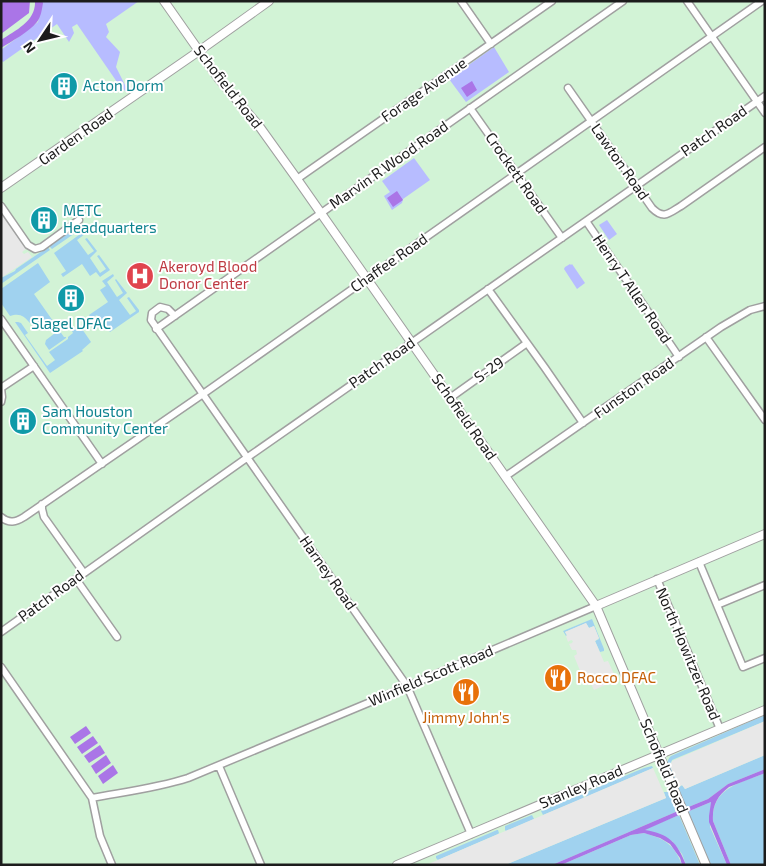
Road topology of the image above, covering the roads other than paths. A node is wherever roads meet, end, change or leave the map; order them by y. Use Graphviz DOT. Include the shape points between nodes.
graph roads {
  1 [pos="164,1"];
  2 [pos="269,1"];
  3 [pos="461,1"];
  4 [pos="552,1"];
  5 [pos="623,1"];
  6 [pos="687,1"];
  7 [pos="762,1"];
  8 [pos="711,37"];
  9 [pos="491,44"];
  10 [pos="199,51"];
  11 [pos="568,88"];
  12 [pos="765,96"];
  13 [pos="757,102"];
  14 [pos="470,108"];
  15 [pos="765,113"];
  16 [pos="591,122"];
  17 [pos="765,146"];
  18 [pos="516,173"];
  19 [pos="297,179"];
  20 [pos="637,186"];
  21 [pos="1,188"];
  22 [pos="1,206"];
  23 [pos="321,213"];
  24 [pos="79,220"];
  25 [pos="586,220"];
  26 [pos="562,238"];
  27 [pos="367,278"];
  28 [pos="488,289"];
  29 [pos="765,306"];
  30 [pos="175,316"];
  31 [pos="1,319"];
  32 [pos="156,329"];
  33 [pos="706,337"];
  34 [pos="412,343"];
  35 [pos="527,343"];
  36 [pos="678,357"];
  37 [pos="34,366"];
  38 [pos="1,388"];
  39 [pos="202,394"];
  40 [pos="450,398"];
  41 [pos="1,402"];
  42 [pos="765,420"];
  43 [pos="582,423"];
  44 [pos="248,458"];
  45 [pos="102,464"];
  46 [pos="506,476"];
  47 [pos="42,504"];
  48 [pos="1,517"];
  49 [pos="765,534"];
  50 [pos="699,562"];
  51 [pos="84,573"];
  52 [pos="76,579"];
  53 [pos="657,579"];
  54 [pos="765,585"];
  55 [pos="717,605"];
  56 [pos="596,606"];
  57 [pos="1,632"];
  58 [pos="117,637"];
  59 [pos="765,658"];
  60 [pos="1,667"];
  61 [pos="407,686"];
  62 [pos="765,710"];
  63 [pos="720,729"];
  64 [pos="659,754"];
  65 [pos="219,766"];
  66 [pos="92,798"];
  67 [pos="471,834"];
  68 [pos="112,865"];
  69 [pos="260,865"];
  70 [pos="397,865"];
  71 [pos="706,865"];
  1 -- 10 [label="street, Schofield Road"];
  2 -- 10 [label="street, Garden Road"];
  3 -- 9 [label="street"];
  4 -- 9 [label="street, Forage Avenue"];
  5 -- 14 [label="street, Marvin R Wood Road"];
  6 -- 8 [label="street"];
  7 -- 8 [label="street, Chaffee Road"];
  8 -- 13 [label="street"];
  8 -- 16 [label="street, Chaffee Road"];
  9 -- 19 [label="street, Forage Avenue"];
  10 -- 19 [label="street, Schofield Road"];
  10 -- 21 [label="street, Garden Road"];
  11 -- 16 [label="street, Lawton Road"];
  12 -- 13 [label="street, Patch Road"];
  13 -- 15 [label="street"];
  13 -- 20 [label="street, Patch Road"];
  14 -- 18 [label="street, Crockett Road"];
  14 -- 23 [label="street, Marvin R Wood Road"];
  16 -- 18 [label="street, Chaffee Road"];
  16 -- 20 [label="street, Lawton Road"];
  17 -- 20 [label="street, Lawton Road" via="668,214 659,214 652,208"];
  18 -- 26 [label="street, Crockett Road"];
  18 -- 27 [label="street, Chaffee Road"];
  19 -- 23 [label="street, Schofield Road"];
  20 -- 25 [label="street, Patch Road"];
  22 -- 24 [label="street" via="28,245 35,249"];
  23 -- 27 [label="street, Schofield Road"];
  23 -- 30 [label="street, Marvin R Wood Road"];
  25 -- 26 [label="street, Patch Road"];
  25 -- 36 [label="street, Henry T Allen Road"];
  26 -- 28 [label="street, Patch Road"];
  27 -- 34 [label="street, Schofield Road"];
  27 -- 39 [label="street, Chaffee Road"];
  28 -- 34 [label="street, Patch Road"];
  28 -- 35 [label="street"];
  29 -- 33 [label="street, Funston Road" via="745,312"];
  30 -- 32 [label="street, Marvin R Wood Road"];
  30 -- 32 [label="street" via="165,307 160,307 151,316"];
  31 -- 37 [label="street"];
  32 -- 39 [label="street, Harney Road"];
  33 -- 36 [label="street, Funston Road"];
  33 -- 42 [label="street"];
  34 -- 40 [label="street, Schofield Road"];
  34 -- 44 [label="street, Patch Road"];
  35 -- 40 [label="street, S-29"];
  35 -- 43 [label="street"];
  36 -- 43 [label="street, Funston Road"];
  37 -- 38 [label="street"];
  37 -- 45 [label="street"];
  38 -- 41 [label="street"];
  39 -- 44 [label="street, Harney Road"];
  39 -- 45 [label="street, Chaffee Road"];
  40 -- 46 [label="street, Schofield Road"];
  43 -- 46 [label="street, Funston Road"];
  44 -- 51 [label="street, Patch Road"];
  44 -- 61 [label="street, Harney Road"];
  45 -- 47 [label="street, Chaffee Road"];
  46 -- 56 [label="street, Schofield Road"];
  47 -- 48 [label="street, Chaffee Road" via="13,522"];
  47 -- 51 [label="street" via="44,516"];
  49 -- 50 [label="street, Winfield Scott Road"];
  50 -- 53 [label="street, Winfield Scott Road"];
  50 -- 55 [label="street"];
  51 -- 52 [label="street, Patch Road"];
  52 -- 57 [label="street, Patch Road"];
  52 -- 58 [label="street"];
  53 -- 56 [label="street, Winfield Scott Road"];
  53 -- 63 [label="street, North Howitzer Road"];
  54 -- 55 [label="street"];
  55 -- 59 [label="street" via="743,666"];
  56 -- 61 [label="street, Winfield Scott Road"];
  56 -- 64 [label="street, Schofield Road"];
  60 -- 66 [label="street"];
  61 -- 65 [label="street, Winfield Scott Road"];
  61 -- 67 [label="street, Harney Road"];
  62 -- 63 [label="street, Stanley Road"];
  63 -- 64 [label="street, Stanley Road"];
  64 -- 67 [label="street, Stanley Road"];
  64 -- 71 [label="street, Schofield Road"];
  65 -- 66 [label="street, Winfield Scott Road" via="172,784"];
  65 -- 69 [label="street"];
  66 -- 68 [label="street" via="100,836"];
  67 -- 70 [label="street, Stanley Road"];
}
